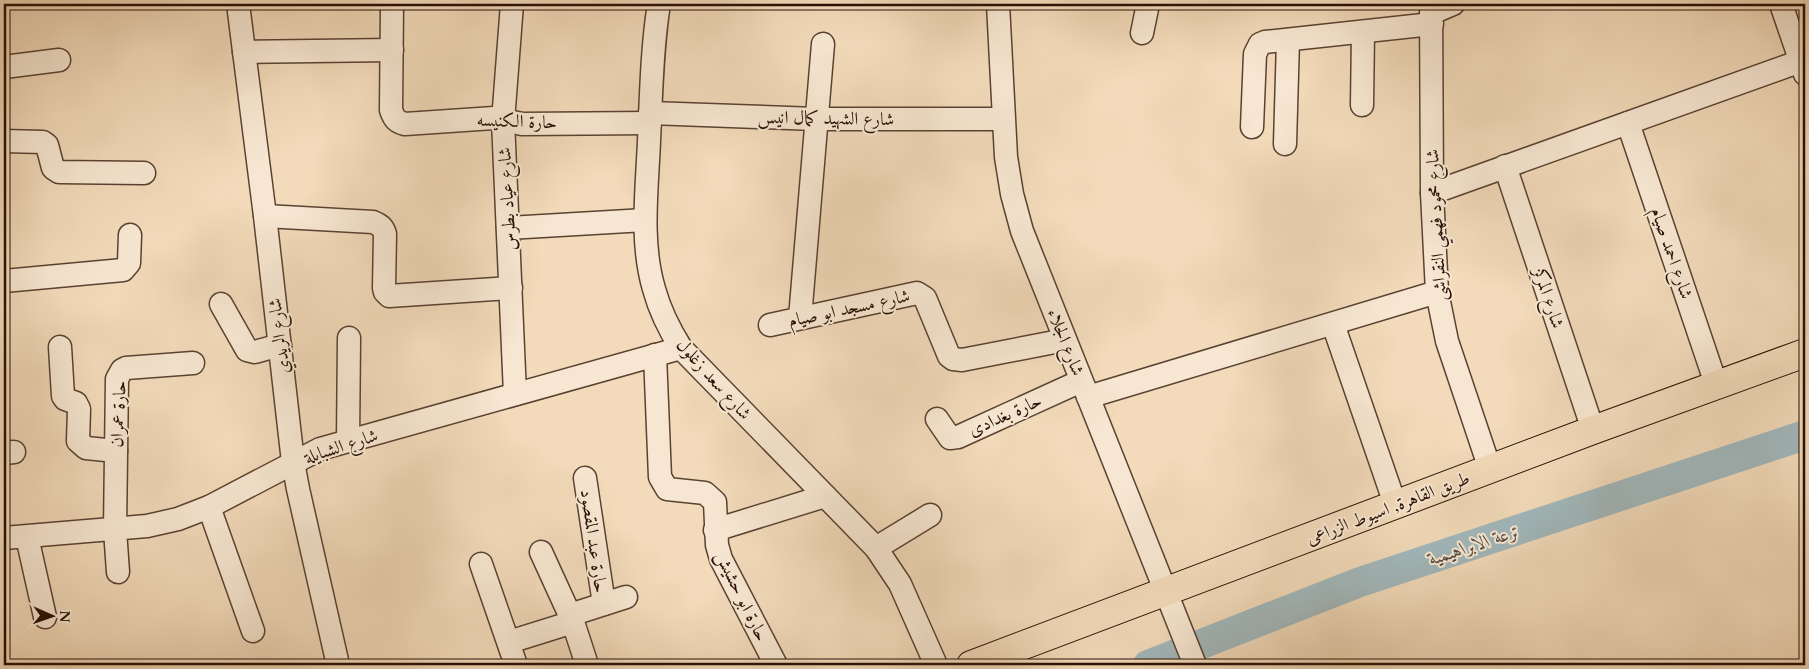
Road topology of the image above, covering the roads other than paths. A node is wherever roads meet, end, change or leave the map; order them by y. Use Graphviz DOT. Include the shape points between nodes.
graph roads {
  1 [pos="238,4"];
  2 [pos="392,4"];
  3 [pos="512,4"];
  4 [pos="660,4"];
  5 [pos="998,4"];
  6 [pos="1148,4"];
  7 [pos="1453,4"];
  8 [pos="1782,4"];
  9 [pos="1431,13"];
  10 [pos="1363,32"];
  11 [pos="1142,33"];
  12 [pos="1288,40"];
  13 [pos="823,44"];
  14 [pos="392,50"];
  15 [pos="244,52"];
  16 [pos="59,60"];
  17 [pos="4,67"];
  18 [pos="1803,67"];
  19 [pos="1362,105"];
  20 [pos="650,118"];
  21 [pos="816,119"];
  22 [pos="1003,119"];
  23 [pos="503,121"];
  24 [pos="1628,123"];
  25 [pos="1252,127"];
  26 [pos="4,141"];
  27 [pos="1286,144"];
  28 [pos="1505,166"];
  29 [pos="144,173"];
  30 [pos="1432,193"];
  31 [pos="265,216"];
  32 [pos="645,220"];
  33 [pos="508,228"];
  34 [pos="130,234"];
  35 [pos="4,280"];
  36 [pos="511,288"];
  37 [pos="1437,292"];
  38 [pos="221,304"];
  39 [pos="800,318"];
  40 [pos="1333,324"];
  41 [pos="770,325"];
  42 [pos="349,338"];
  43 [pos="1065,340"];
  44 [pos="280,345"];
  45 [pos="60,347"];
  46 [pos="681,348"];
  47 [pos="1805,353"];
  48 [pos="655,355"];
  49 [pos="193,363"];
  50 [pos="1716,384"];
  51 [pos="1084,389"];
  52 [pos="515,394"];
  53 [pos="937,419"];
  54 [pos="1593,430"];
  55 [pos="348,441"];
  56 [pos="116,450"];
  57 [pos="293,462"];
  58 [pos="1490,469"];
  59 [pos="585,478"];
  60 [pos="824,496"];
  61 [pos="1395,504"];
  62 [pos="209,507"];
  63 [pos="930,515"];
  64 [pos="114,530"];
  65 [pos="715,530"];
  66 [pos="27,537"];
  67 [pos="4,538"];
  68 [pos="876,548"];
  69 [pos="541,552"];
  70 [pos="481,564"];
  71 [pos="118,572"];
  72 [pos="1167,592"];
  73 [pos="626,597"];
  74 [pos="604,604"];
  75 [pos="45,617"];
  76 [pos="571,618"];
  77 [pos="253,631"];
  78 [pos="509,642"];
  79 [pos="1191,655"];
  80 [pos="338,665"];
  81 [pos="516,665"];
  82 [pos="588,665"];
  83 [pos="776,665"];
  84 [pos="936,665"];
  85 [pos="971,665"];
  1 -- 15 [label="street, شارع الريدي"];
  2 -- 14 [label="street"];
  3 -- 23 [label="street, شارع عياد بطرس"];
  4 -- 20 [label="street, شارع سعد زغلول"];
  5 -- 22 [label="street, شارع الجلاء"];
  6 -- 11 [label="street"];
  7 -- 9 [label="street"];
  8 -- 18 [label="street"];
  9 -- 10 [label="street"];
  9 -- 30 [label="street, شارع محمود فهمي النقراشى"];
  10 -- 12 [label="street"];
  10 -- 19 [label="street"];
  12 -- 25 [label="street" via="1265,42 1256,49"];
  12 -- 27 [label="street"];
  13 -- 21 [label="street"];
  14 -- 15 [label="street"];
  14 -- 23 [label="street, حارة الكنيسه" via="391,110 398,122 484,118"];
  15 -- 31 [label="street, شارع الريدي"];
  16 -- 17 [label="street"];
  18 -- 24 [label="street"];
  20 -- 21 [label="street, شارع الشهيد كمال انيس"];
  20 -- 23 [label="street, حارة الكنيسه" via="522,124"];
  20 -- 32 [label="street, شارع سعد زغلول"];
  21 -- 22 [label="street, شارع الشهيد كمال انيس"];
  21 -- 39 [label="street"];
  22 -- 43 [label="street, شارع الجلاء" via="1012,194 1022,231"];
  23 -- 33 [label="street, شارع عياد بطرس"];
  24 -- 28 [label="street"];
  24 -- 50 [label="street, شارع احمد صيام"];
  26 -- 29 [label="street" via="43,142 53,168 59,172"];
  28 -- 30 [label="street"];
  28 -- 54 [label="street, شارع المركز"];
  30 -- 37 [label="street, شارع محمود فهمي النقراشى"];
  31 -- 36 [label="street" via="379,224 384,234 384,288 390,296"];
  31 -- 44 [label="street, شارع الريدي"];
  32 -- 33 [label="street"];
  32 -- 46 [label="street, شارع سعد زغلول" via="653,288 664,320"];
  33 -- 36 [label="street, شارع عياد بطرس"];
  34 -- 35 [label="street" via="129,263 123,270"];
  36 -- 52 [label="street, شارع عياد بطرس"];
  37 -- 40 [label="street"];
  37 -- 58 [label="street, شارع محمود فهمي النقراشى" via="1447,341"];
  38 -- 44 [label="street" via="247,350 255,352"];
  39 -- 41 [label="street, شارع مسجد ابو صيام"];
  39 -- 43 [label="street, شارع مسجد ابو صيام" via="917,293 925,298 953,359"];
  40 -- 51 [label="street"];
  40 -- 61 [label="street"];
  42 -- 55 [label="street"];
  43 -- 51 [label="street, شارع الجلاء"];
  44 -- 57 [label="street, شارع الريدي"];
  45 -- 56 [label="street" via="63,396 76,403 79,409 78,441 86,448"];
  46 -- 48 [label="street, شارع الشبايلة"];
  46 -- 60 [label="street, شارع سعد زغلول"];
  47 -- 50 [label="highway, طريق القاهرة, اسيوط الزراعى"];
  48 -- 52 [label="street, شارع الشبايلة"];
  48 -- 65 [label="street, حارة ابو حشيش" via="660,477 667,488 710,496 716,508"];
  49 -- 56 [label="street, حارة عمران" via="122,370 117,379"];
  50 -- 54 [label="highway, طريق القاهرة, اسيوط الزراعى"];
  51 -- 53 [label="street, حارة بغدادى" via="958,437 947,436"];
  51 -- 72 [label="street, شارع الجلاء"];
  52 -- 55 [label="street, شارع الشبايلة"];
  54 -- 58 [label="highway, طريق القاهرة, اسيوط الزراعى"];
  55 -- 57 [label="street, شارع الشبايلة" via="320,449"];
  56 -- 64 [label="street, حارة عمران"];
  57 -- 62 [label="street, شارع الشبايلة"];
  57 -- 80 [label="street, شارع الريدي"];
  58 -- 61 [label="highway, طريق القاهرة, اسيوط الزراعى"];
  59 -- 74 [label="street, حارة عبد المقصود"];
  60 -- 65 [label="street"];
  60 -- 68 [label="street, شارع سعد زغلول"];
  61 -- 72 [label="highway, طريق القاهرة, اسيوط الزراعى"];
  62 -- 64 [label="street, شارع الشبايلة" via="170,521"];
  62 -- 77 [label="street"];
  63 -- 68 [label="street"];
  64 -- 66 [label="street, شارع الشبايلة"];
  64 -- 71 [label="street, حارة عمران"];
  65 -- 83 [label="street, حارة ابو حشيش" via="721,559"];
  66 -- 67 [label="street, شارع الشبايلة"];
  66 -- 75 [label="street"];
  68 -- 84 [label="street, شارع سعد زغلول" via="900,584"];
  69 -- 76 [label="street"];
  70 -- 78 [label="street"];
  72 -- 79 [label="street, شارع الجلاء"];
  72 -- 85 [label="highway, طريق القاهرة, اسيوط الزراعى"];
  73 -- 74 [label="street"];
  74 -- 76 [label="street"];
  76 -- 78 [label="street"];
  76 -- 82 [label="street"];
  78 -- 81 [label="street"];
}
